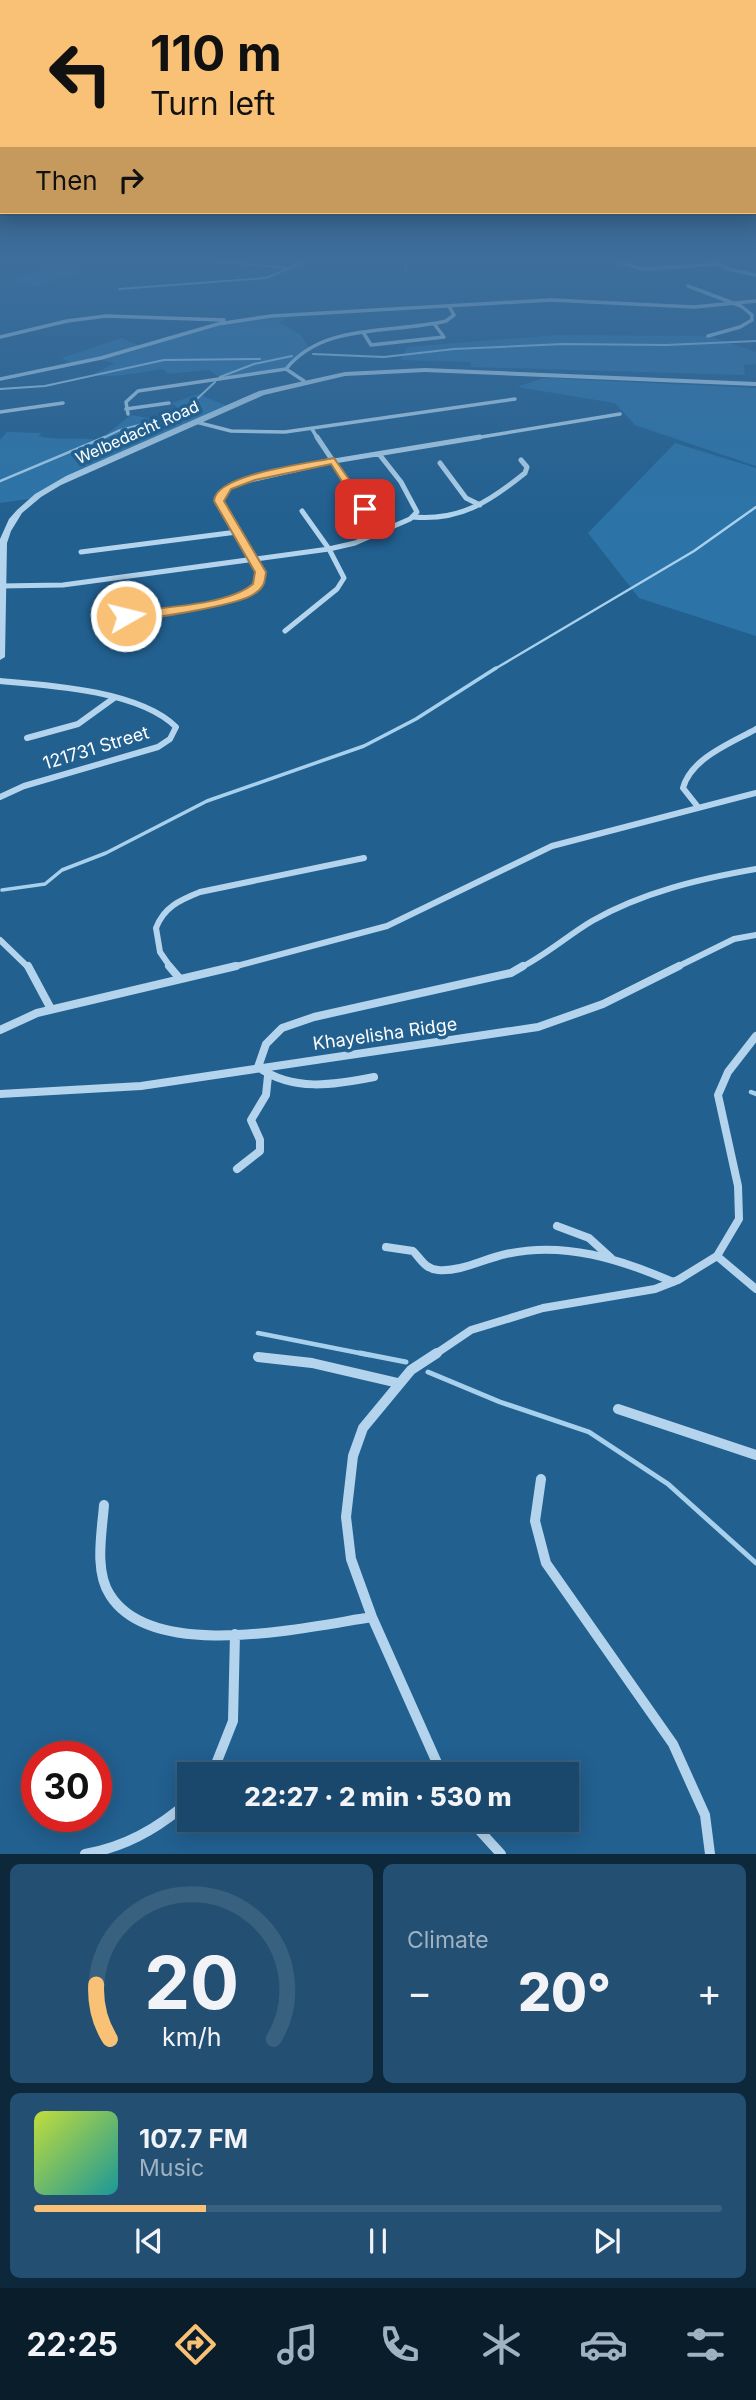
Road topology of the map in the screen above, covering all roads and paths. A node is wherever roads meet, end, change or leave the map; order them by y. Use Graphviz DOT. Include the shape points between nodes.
graph roads {
  1 [pos="142,347"];
  2 [pos="317,347"];
  3 [pos="286,369"];
  4 [pos="0,379"];
  5 [pos="304,382"];
  6 [pos="756,384"];
  7 [pos="515,398"];
  8 [pos="63,403"];
  9 [pos="169,403"];
  10 [pos="0,412"];
  11 [pos="620,414"];
  12 [pos="196,422"];
  13 [pos="312,429"];
  14 [pos="379,454"];
  15 [pos="521,460"];
  16 [pos="334,461"];
  17 [pos="440,463"];
  18 [pos="480,505"];
  19 [pos="365,509"];
  20 [pos="302,511"];
  21 [pos="413,517"];
  22 [pos="237,532"];
  23 [pos="329,549"];
  24 [pos="81,552"];
  25 [pos="254,559"];
  26 [pos="1,586"];
  27 [pos="96,626"];
  28 [pos="285,631"];
  29 [pos="0,657"];
  30 [pos="0,681"];
  31 [pos="114,698"];
  32 [pos="756,729"];
  33 [pos="27,738"];
  34 [pos="756,793"];
  35 [pos="0,797"];
  36 [pos="698,807"];
  37 [pos="365,858"];
  38 [pos="756,869"];
  39 [pos="756,935"];
  40 [pos="0,940"];
  41 [pos="180,979"];
  42 [pos="51,1009"];
  43 [pos="0,1030"];
  44 [pos="756,1035"];
  45 [pos="258,1068"];
  46 [pos="268,1076"];
  47 [pos="374,1077"];
  48 [pos="0,1094"];
  49 [pos="237,1169"];
  50 [pos="557,1226"];
  51 [pos="386,1247"];
  52 [pos="717,1256"];
  53 [pos="612,1258"];
  54 [pos="673,1282"];
  55 [pos="756,1289"];
  56 [pos="258,1357"];
  57 [pos="398,1383"];
  58 [pos="618,1409"];
  59 [pos="756,1455"];
  60 [pos="541,1479"];
  61 [pos="104,1506"];
  62 [pos="372,1617"];
  63 [pos="235,1634"];
  64 [pos="217,1762"];
  65 [pos="437,1762"];
  66 [pos="177,1809"];
  67 [pos="481,1832"];
  68 [pos="85,1854"];
  69 [pos="500,1854"];
  70 [pos="710,1854"];
  1 -- 4 [label="street"];
  2 -- 3 [label="street"];
  3 -- 5 [label="street"];
  3 -- 9 [label="street" via="146,389 129,397 127,411"];
  5 -- 6 [label="street, Welbedacht Road" via="358,373 425,370"];
  5 -- 12 [label="street, Welbedacht Road" via="262,393"];
  7 -- 13 [label="street"];
  8 -- 10 [label="street"];
  11 -- 14 [label="street"];
  12 -- 13 [label="street" via="250,433"];
  12 -- 26 [label="street, Welbedacht Road" via="69,478 29,502 5,536"];
  13 -- 16 [label="street"];
  14 -- 16 [label="street"];
  14 -- 21 [label="street" via="415,505"];
  15 -- 18 [label="street" via="527,467 524,473"];
  16 -- 19 [label="street"];
  16 -- 22 [label="street" via="253,478 224,489 219,501"];
  17 -- 18 [label="street" via="466,498"];
  18 -- 21 [label="street" via="454,518"];
  20 -- 23 [label="street"];
  21 -- 23 [label="street" via="355,543"];
  22 -- 24 [label="street"];
  22 -- 25 [label="street"];
  23 -- 25 [label="street"];
  23 -- 28 [label="street" via="344,581"];
  25 -- 26 [label="street" via="57,586"];
  25 -- 27 [label="street" via="261,580 243,596 126,616"];
  26 -- 29 [label="street, Welbedacht Road"];
  30 -- 31 [label="street, 121731 Street" via="58,683"];
  31 -- 33 [label="street" via="82,722"];
  31 -- 35 [label="street, 121731 Street" via="167,715 176,727 173,735 148,750"];
  32 -- 36 [label="street" via="702,762 685,779 683,788"];
  34 -- 36 [label="street"];
  36 -- 41 [label="street" via="552,846 387,926"];
  37 -- 41 [label="street" via="200,892 174,903 159,917 154,933 164,963"];
  38 -- 45 [label="street" via="700,879 638,898 511,973 282,1028 266,1044"];
  39 -- 45 [label="street, Khayelisha Ridge" via="727,942 603,1004 538,1027"];
  40 -- 42 [label="street" via="29,964"];
  41 -- 42 [label="street"];
  42 -- 43 [label="street"];
  44 -- 52 [label="street" via="728,1072 718,1095 738,1185 739,1219"];
  45 -- 46 [label="street"];
  45 -- 48 [label="street, Khayelisha Ridge" via="141,1086"];
  46 -- 47 [label="street" via="318,1086"];
  46 -- 49 [label="street" via="266,1096 251,1120 260,1151"];
  50 -- 53 [label="street" via="589,1237"];
  51 -- 53 [label="street" via="408,1248 424,1266 440,1270 525,1251 570,1250"];
  52 -- 54 [label="street"];
  52 -- 55 [label="street"];
  53 -- 54 [label="street"];
  54 -- 57 [label="street" via="626,1296 544,1308 471,1330"];
  56 -- 57 [label="street" via="312,1363"];
  57 -- 62 [label="street" via="363,1428 349,1483 346,1517 351,1559"];
  58 -- 59 [label="street"];
  60 -- 70 [label="street" via="533,1517 546,1563 673,1744 705,1815"];
  61 -- 63 [label="street" via="103,1569 108,1594 119,1608 147,1627 165,1632"];
  62 -- 63 [label="street"];
  62 -- 65 [label="street"];
  63 -- 64 [label="street" via="233,1721"];
  66 -- 68 [label="street" via="134,1839"];
  67 -- 69 [label="street"];
}
